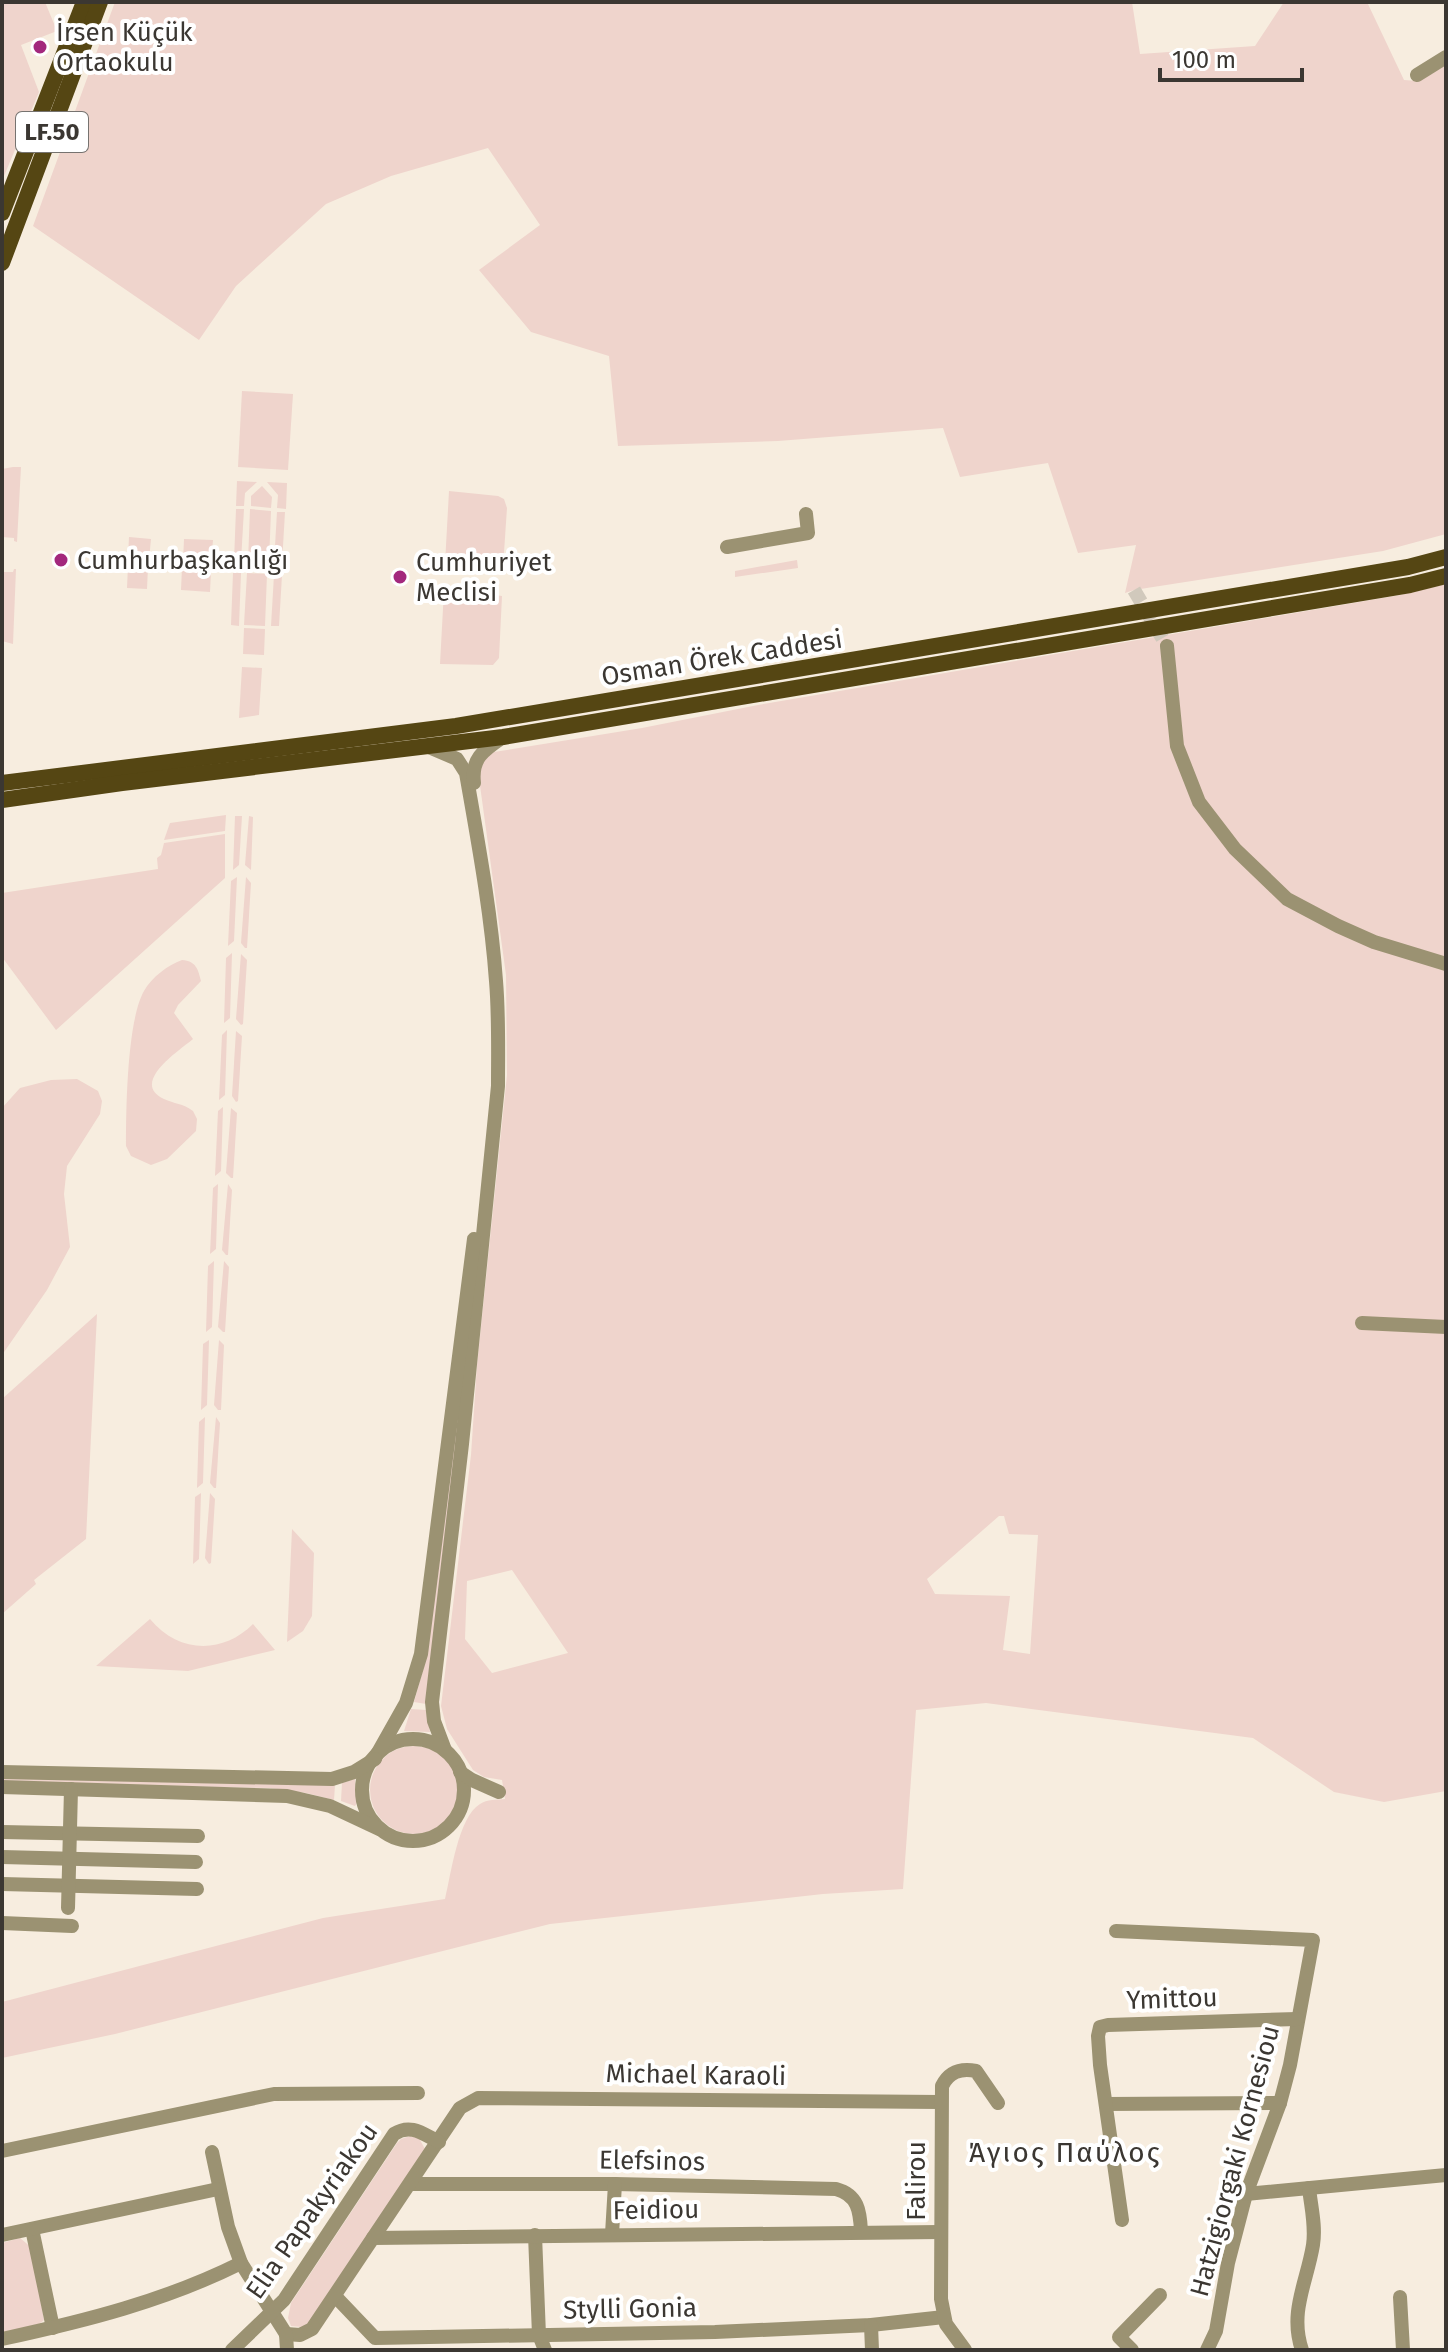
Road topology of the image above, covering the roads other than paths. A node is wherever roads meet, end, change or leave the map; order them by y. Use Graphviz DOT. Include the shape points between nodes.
graph roads {
  1 [pos="84,2"];
  2 [pos="100,2"];
  3 [pos="1446,57"];
  4 [pos="1417,75"];
  5 [pos="2,213"];
  6 [pos="2,263"];
  7 [pos="806,514"];
  8 [pos="727,547"];
  9 [pos="1446,557"];
  10 [pos="1446,576"];
  11 [pos="1167,646"];
  12 [pos="503,737"];
  13 [pos="429,747"];
  14 [pos="2,783"];
  15 [pos="2,800"];
  16 [pos="482,865"];
  17 [pos="1446,964"];
  18 [pos="498,1052"];
  19 [pos="1362,1323"];
  20 [pos="1446,1327"];
  21 [pos="445,1750"];
  22 [pos="375,1758"];
  23 [pos="2,1772"];
  24 [pos="460,1772"];
  25 [pos="2,1787"];
  26 [pos="71,1789"];
  27 [pos="460,1810"];
  28 [pos="379,1829"];
  29 [pos="2,1832"];
  30 [pos="70,1834"];
  31 [pos="198,1836"];
  32 [pos="2,1857"];
  33 [pos="69,1859"];
  34 [pos="196,1862"];
  35 [pos="2,1884"];
  36 [pos="69,1886"];
  37 [pos="197,1889"];
  38 [pos="68,1908"];
  39 [pos="2,1923"];
  40 [pos="72,1926"];
  41 [pos="1116,1931"];
  42 [pos="1297,2019"];
  43 [pos="418,2093"];
  44 [pos="940,2102"];
  45 [pos="998,2103"];
  46 [pos="1280,2103"];
  47 [pos="1106,2104"];
  48 [pos="439,2142"];
  49 [pos="2,2151"];
  50 [pos="212,2152"];
  51 [pos="1446,2175"];
  52 [pos="412,2184"];
  53 [pos="615,2184"];
  54 [pos="1309,2188"];
  55 [pos="218,2189"];
  56 [pos="1246,2194"];
  57 [pos="1122,2220"];
  58 [pos="32,2229"];
  59 [pos="861,2231"];
  60 [pos="940,2232"];
  61 [pos="612,2234"];
  62 [pos="2,2235"];
  63 [pos="535,2235"];
  64 [pos="373,2238"];
  65 [pos="241,2263"];
  66 [pos="1160,2295"];
  67 [pos="335,2296"];
  68 [pos="1400,2297"];
  69 [pos="272,2313"];
  70 [pos="944,2317"];
  71 [pos="871,2325"];
  72 [pos="53,2328"];
  73 [pos="286,2334"];
  74 [pos="539,2335"];
  75 [pos="2,2339"];
  76 [pos="375,2344"];
  77 [pos="461,2344"];
  78 [pos="232,2350"];
  79 [pos="287,2350"];
  80 [pos="545,2350"];
  81 [pos="872,2350"];
  82 [pos="965,2350"];
  83 [pos="1132,2350"];
  84 [pos="1207,2350"];
  85 [pos="1302,2350"];
  86 [pos="1403,2350"];
  1 -- 5 [label="main road, LF.50"];
  2 -- 6 [label="main road, LF.50"];
  3 -- 4 [label="street"];
  7 -- 8 [label="street" via="808,533"];
  9 -- 14 [label="main road, Osman Örek Caddesi" via="456,726"];
  10 -- 12 [label="main road, Osman Örek Caddesi"];
  11 -- 17 [label="street" via="1177,746 1199,802 1235,849 1287,899 1374,942"];
  12 -- 13 [label="main road, Osman Örek Caddesi"];
  12 -- 16 [label="street" via="478,756 472,772"];
  13 -- 15 [label="main road, Osman Örek Caddesi"];
  13 -- 16 [label="street" via="457,759 466,773"];
  16 -- 18 [label="street" via="497,983"];
  18 -- 21 [label="street" via="481,1261 432,1702"];
  18 -- 22 [label="street" via="421,1654 406,1703"];
  19 -- 20 [label="street"];
  21 -- 22 [label="street" via="411,1739"];
  21 -- 24 [label="street"];
  22 -- 23 [label="street" via="332,1779"];
  22 -- 28 [label="street" via="363,1792 369,1816"];
  24 -- 27 [label="street"];
  24 -- 27 [label="street" via="499,1792"];
  25 -- 26 [label="street"];
  26 -- 28 [label="street" via="287,1796 330,1806"];
  26 -- 30 [label="street"];
  27 -- 28 [label="street" via="445,1829 423,1840 398,1838"];
  29 -- 30 [label="street"];
  30 -- 31 [label="street"];
  30 -- 33 [label="street"];
  32 -- 33 [label="street"];
  33 -- 34 [label="street"];
  33 -- 36 [label="street"];
  35 -- 36 [label="street"];
  36 -- 37 [label="street"];
  36 -- 38 [label="street"];
  39 -- 40 [label="street"];
  41 -- 42 [label="street, Hatzigiorgaki Kornesiou" via="1313,1940"];
  42 -- 46 [label="street, Hatzigiorgaki Kornesiou"];
  42 -- 47 [label="street, Ymittou" via="1100,2027"];
  43 -- 49 [label="street" via="274,2094"];
  44 -- 45 [label="street" via="947,2076 968,2069 976,2071"];
  44 -- 48 [label="street, Michael Karaoli" via="484,2097 456,2113"];
  44 -- 60 [label="street, Falirou"];
  46 -- 47 [label="street"];
  46 -- 56 [label="street, Hatzigiorgaki Kornesiou"];
  47 -- 57 [label="street, Ymittou"];
  48 -- 52 [label="street"];
  48 -- 69 [label="street, Elia Papakyriakou" via="415,2129 394,2134"];
  50 -- 55 [label="street"];
  51 -- 54 [label="street"];
  52 -- 53 [label="street, Elefsinos"];
  52 -- 64 [label="street"];
  53 -- 59 [label="street, Elefsinos" via="836,2189 857,2204"];
  53 -- 61 [label="street"];
  54 -- 56 [label="street"];
  54 -- 85 [label="street" via="1314,2233 1297,2305"];
  55 -- 58 [label="street"];
  55 -- 65 [label="street"];
  56 -- 84 [label="street, Hatzigiorgaki Kornesiou" via="1216,2331"];
  58 -- 62 [label="street"];
  58 -- 72 [label="street"];
  59 -- 60 [label="street, Feidiou"];
  59 -- 61 [label="street, Feidiou"];
  60 -- 70 [label="street, Falirou"];
  61 -- 63 [label="street, Feidiou"];
  63 -- 64 [label="street, Feidiou"];
  63 -- 74 [label="street"];
  64 -- 67 [label="street"];
  65 -- 69 [label="street"];
  65 -- 72 [label="street" via="116,2313"];
  66 -- 83 [label="street" via="1119,2337"];
  67 -- 73 [label="street" via="312,2329"];
  67 -- 76 [label="street, Stylli Gonia"];
  68 -- 86 [label="street"];
  69 -- 73 [label="street"];
  69 -- 78 [label="street, Elia Papakyriakou"];
  70 -- 71 [label="street, Stylli Gonia"];
  70 -- 82 [label="street, Falirou"];
  71 -- 74 [label="street, Stylli Gonia"];
  71 -- 81 [label="street"];
  72 -- 75 [label="street"];
  73 -- 79 [label="street"];
  74 -- 77 [label="street, Stylli Gonia"];
  74 -- 80 [label="street"];
  76 -- 77 [label="street, Stylli Gonia"];
}
